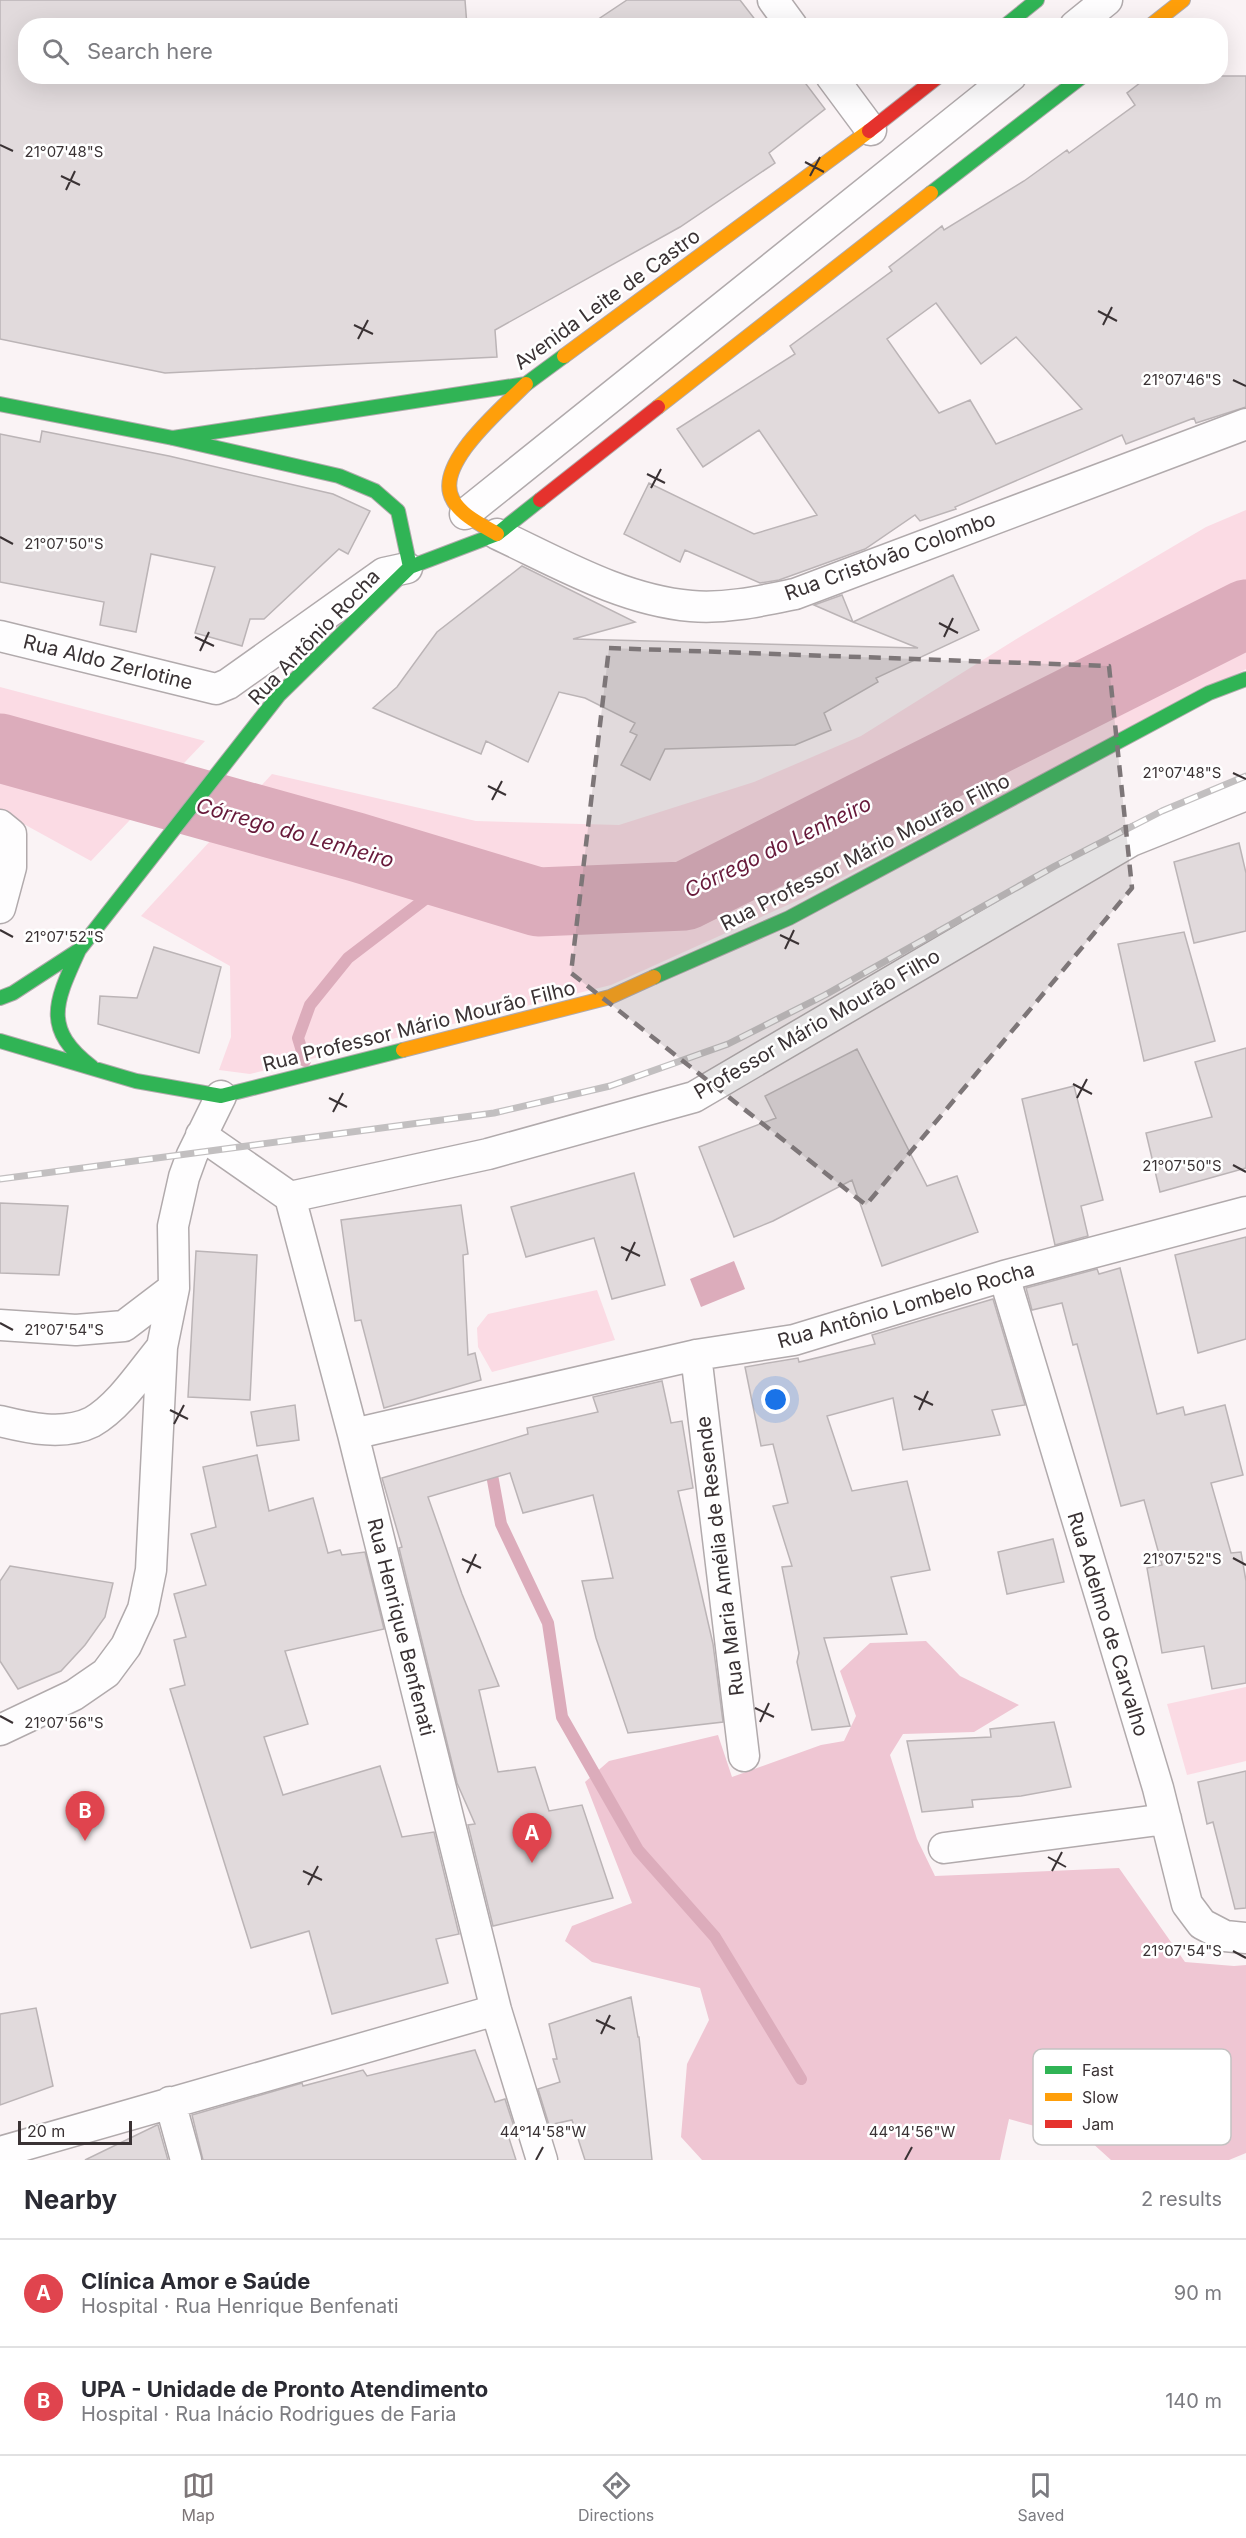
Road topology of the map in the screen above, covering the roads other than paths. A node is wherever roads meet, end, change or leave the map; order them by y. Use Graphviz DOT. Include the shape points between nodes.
graph roads {
  1 [pos="773,0"];
  2 [pos="1038,0"];
  3 [pos="1107,0"];
  4 [pos="1183,0"];
  5 [pos="786,18"];
  6 [pos="1015,18"];
  7 [pos="1085,18"];
  8 [pos="1160,18"];
  9 [pos="837,84"];
  10 [pos="929,84"];
  11 [pos="1001,84"];
  12 [pos="1073,84"];
  13 [pos="871,129"];
  14 [pos="526,384"];
  15 [pos="0,404"];
  16 [pos="1246,424"];
  17 [pos="173,438"];
  18 [pos="465,514"];
  19 [pos="497,534"];
  20 [pos="410,567"];
  21 [pos="0,636"];
  22 [pos="1246,679"];
  23 [pos="1246,795"];
  24 [pos="0,825"];
  25 [pos="0,908"];
  26 [pos="78,950"];
  27 [pos="0,998"];
  28 [pos="0,1041"];
  29 [pos="104,1074"];
  30 [pos="221,1096"];
  31 [pos="201,1135"];
  32 [pos="290,1197"];
  33 [pos="1246,1212"];
  34 [pos="1004,1276"];
  35 [pos="174,1288"];
  36 [pos="0,1325"];
  37 [pos="162,1347"];
  38 [pos="696,1355"];
  39 [pos="0,1421"];
  40 [pos="353,1434"];
  41 [pos="0,1730"];
  42 [pos="744,1756"];
  43 [pos="1166,1819"];
  44 [pos="944,1848"];
  45 [pos="1246,1938"];
  46 [pos="496,2010"];
  47 [pos="170,2102"];
  48 [pos="0,2152"];
  49 [pos="186,2160"];
  50 [pos="542,2160"];
  1 -- 5 [label="street"];
  2 -- 6 [label="main road"];
  3 -- 7 [label="street"];
  4 -- 8 [label="main road"];
  9 -- 13 [label="street"];
  10 -- 13 [label="main road, Avenida Leite de Castro"];
  11 -- 18 [label="street"];
  12 -- 19 [label="main road"];
  13 -- 14 [label="main road, Avenida Leite de Castro"];
  14 -- 17 [label="main road, Avenida Leite de Castro"];
  14 -- 18 [label="main road" via="457,459 447,491"];
  15 -- 17 [label="main road"];
  16 -- 19 [label="street, Rua Cristóvão Colombo" via="795,594 748,604 690,606 631,594"];
  17 -- 20 [label="main road" via="339,476 375,491 398,511"];
  18 -- 19 [label="main road"];
  19 -- 20 [label="main road, Rua Antônio Rocha"];
  20 -- 21 [label="street, Rua Aldo Zerlotine" via="384,573 228,684 216,688"];
  20 -- 26 [label="main road, Rua Antônio Rocha" via="279,695"];
  22 -- 30 [label="main road, Rua Professor Mário Mourão Filho" via="1209,693 789,918 610,997"];
  23 -- 32 [label="street, Professor Mário Mourão Filho" via="1131,841 694,1097 488,1154"];
  24 -- 25 [label="street" via="11,834 10,867"];
  26 -- 27 [label="main road, Rua Antônio Rocha"];
  26 -- 29 [label="main road, Rua Antônio Rocha" via="63,983 57,1022 62,1039 77,1057"];
  28 -- 29 [label="main road"];
  29 -- 30 [label="main road, Rua Professor Mário Mourão Filho" via="180,1092"];
  30 -- 31 [label="street"];
  31 -- 32 [label="street"];
  31 -- 35 [label="street" via="184,1177 173,1226"];
  32 -- 40 [label="street, Rua Henrique Benfenati"];
  33 -- 34 [label="street, Rua Antônio Lombelo Rocha"];
  34 -- 38 [label="street, Rua Antônio Lombelo Rocha" via="794,1340"];
  34 -- 43 [label="street, Rua Adelmo de Carvalho"];
  35 -- 36 [label="street" via="124,1326 76,1330"];
  35 -- 37 [label="street"];
  37 -- 39 [label="street" via="115,1403 92,1422 47,1430"];
  37 -- 41 [label="street" via="151,1570 143,1609 126,1646 106,1673 74,1695"];
  38 -- 40 [label="street, Rua Antônio Lombelo Rocha"];
  38 -- 42 [label="street, Rua Maria Amélia de Resende"];
  40 -- 46 [label="street, Rua Henrique Benfenati"];
  43 -- 44 [label="street"];
  43 -- 45 [label="street, Rua Adelmo de Carvalho" via="1187,1904 1202,1924 1225,1936"];
  46 -- 47 [label="street"];
  46 -- 50 [label="street, Rua Henrique Benfenati"];
  47 -- 48 [label="street"];
  47 -- 49 [label="street"];
}
